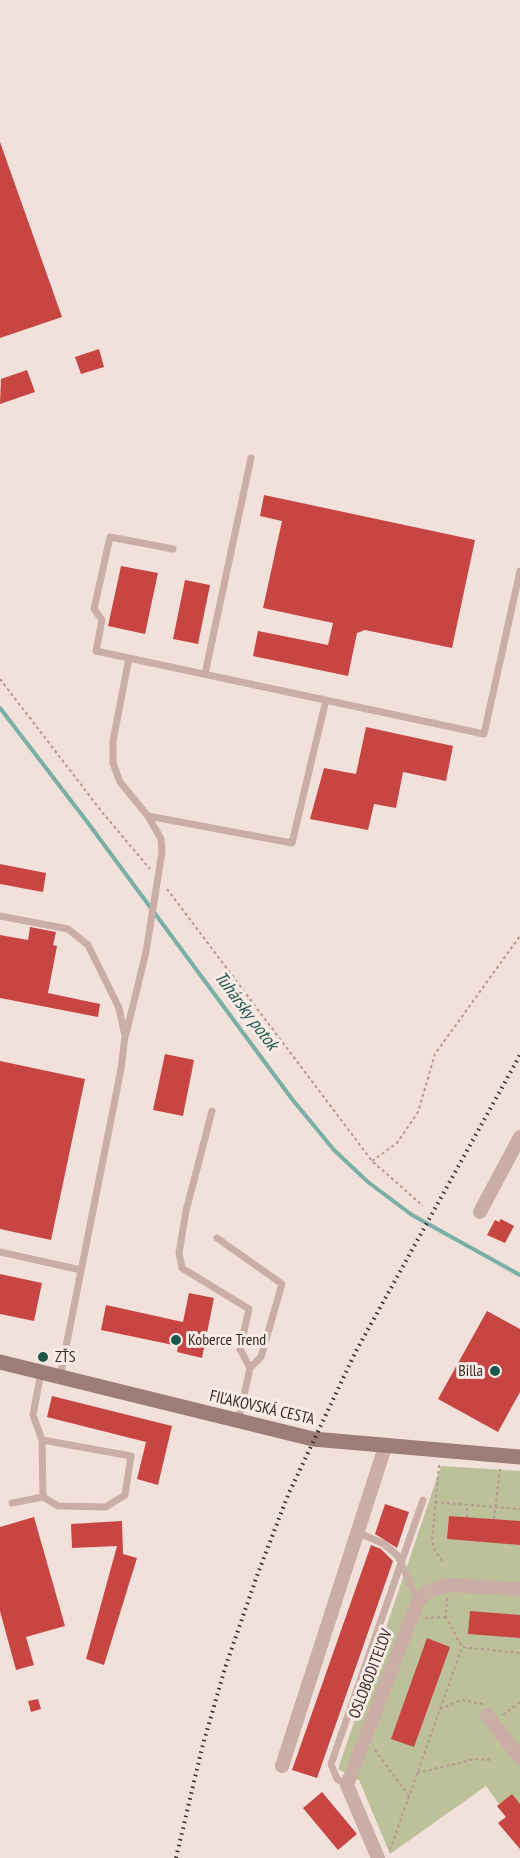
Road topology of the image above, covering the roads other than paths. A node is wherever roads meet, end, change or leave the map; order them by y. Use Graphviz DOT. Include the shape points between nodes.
graph roads {
  1 [pos="251,458"];
  2 [pos="173,549"];
  3 [pos="520,571"];
  4 [pos="129,658"];
  5 [pos="205,674"];
  6 [pos="326,700"];
  7 [pos="148,816"];
  8 [pos="0,916"];
  9 [pos="125,1036"];
  10 [pos="212,1111"];
  11 [pos="520,1137"];
  12 [pos="480,1212"];
  13 [pos="217,1238"];
  14 [pos="0,1252"];
  15 [pos="81,1270"];
  16 [pos="0,1362"];
  17 [pos="250,1368"];
  18 [pos="41,1372"];
  19 [pos="60,1378"];
  20 [pos="238,1422"];
  21 [pos="42,1440"];
  22 [pos="385,1447"];
  23 [pos="520,1457"];
  24 [pos="43,1497"];
  25 [pos="423,1500"];
  26 [pos="12,1503"];
  27 [pos="357,1532"];
  28 [pos="402,1566"];
  29 [pos="520,1589"];
  30 [pos="415,1607"];
  31 [pos="490,1714"];
  32 [pos="520,1758"];
  33 [pos="282,1766"];
  34 [pos="347,1785"];
  35 [pos="378,1858"];
  1 -- 5 [label="lane"];
  2 -- 4 [label="lane" via="110,537 94,609 102,620 96,651"];
  3 -- 6 [label="lane" via="484,734"];
  4 -- 5 [label="lane"];
  4 -- 7 [label="lane" via="113,741 113,763 120,782"];
  5 -- 6 [label="lane"];
  6 -- 7 [label="lane" via="292,843"];
  7 -- 9 [label="lane" via="161,839 158,890"];
  8 -- 9 [label="lane" via="68,929 88,945 119,1008"];
  9 -- 15 [label="lane"];
  10 -- 17 [label="lane" via="179,1253 182,1268 249,1309 240,1349"];
  11 -- 12 [label="street"];
  13 -- 17 [label="lane" via="282,1284 261,1357"];
  14 -- 15 [label="lane"];
  15 -- 19 [label="lane"];
  16 -- 18 [label="street, FIĽAKOVSKÁ CESTA"];
  17 -- 20 [label="lane"];
  18 -- 19 [label="street, FIĽAKOVSKÁ CESTA"];
  18 -- 21 [label="lane" via="33,1415"];
  19 -- 20 [label="street, FIĽAKOVSKÁ CESTA"];
  20 -- 22 [label="street, FIĽAKOVSKÁ CESTA" via="313,1439"];
  21 -- 24 [label="lane"];
  21 -- 24 [label="lane" via="131,1456 125,1495 106,1507 58,1506"];
  22 -- 23 [label="street, FIĽAKOVSKÁ CESTA"];
  22 -- 27 [label="street"];
  24 -- 26 [label="lane"];
  25 -- 28 [label="lane"];
  27 -- 28 [label="lane" via="384,1544 398,1556"];
  27 -- 33 [label="street"];
  28 -- 30 [label="lane"];
  28 -- 34 [label="lane" via="331,1764 338,1779"];
  29 -- 30 [label="street" via="447,1585 427,1592"];
  30 -- 34 [label="street, OSLOBODITEĽOV"];
  31 -- 32 [label="street"];
  34 -- 35 [label="street"];
}
